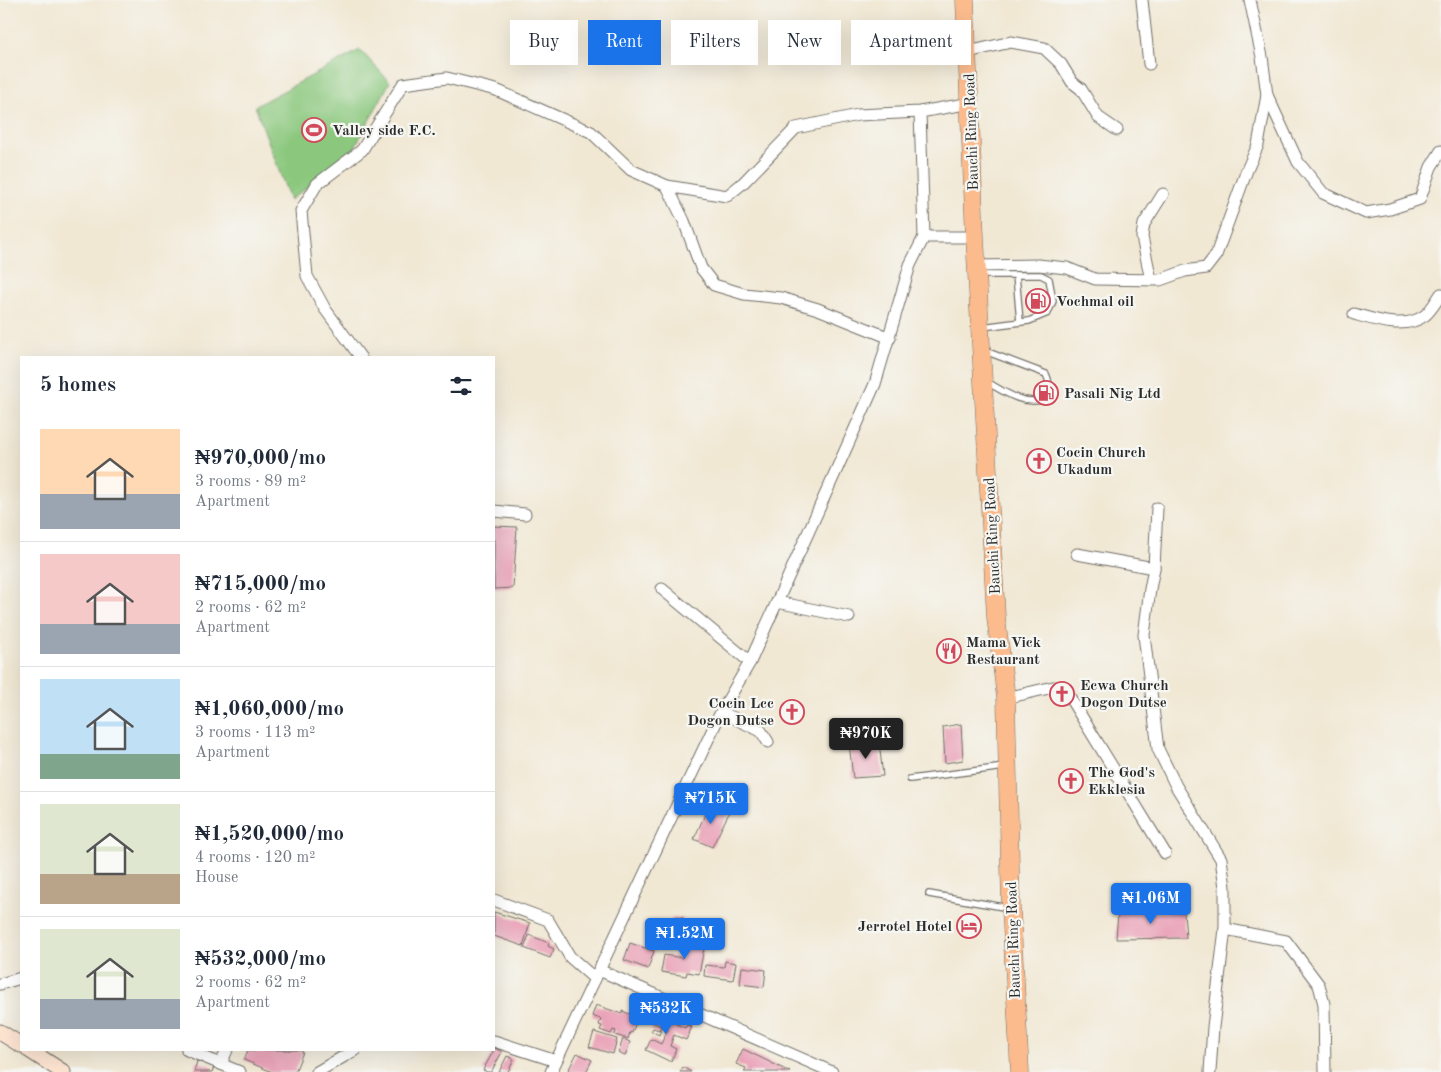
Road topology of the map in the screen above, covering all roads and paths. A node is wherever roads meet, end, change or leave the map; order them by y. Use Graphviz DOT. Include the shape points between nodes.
graph roads {
  1 [pos="965,0"];
  2 [pos="1142,0"];
  3 [pos="1250,0"];
  4 [pos="966,20"];
  5 [pos="971,51"];
  6 [pos="1149,64"];
  7 [pos="969,65"];
  8 [pos="1267,95"];
  9 [pos="971,103"];
  10 [pos="920,112"];
  11 [pos="1117,130"];
  12 [pos="1441,152"];
  13 [pos="667,186"];
  14 [pos="1163,194"];
  15 [pos="924,237"];
  16 [pos="975,237"];
  17 [pos="977,271"];
  18 [pos="1016,275"];
  19 [pos="1151,280"];
  20 [pos="1441,294"];
  21 [pos="1354,314"];
  22 [pos="1020,322"];
  23 [pos="980,328"];
  24 [pos="890,338"];
  25 [pos="982,350"];
  26 [pos="359,356"];
  27 [pos="983,380"];
  28 [pos="1157,508"];
  29 [pos="495,511"];
  30 [pos="525,514"];
  31 [pos="1077,554"];
  32 [pos="1154,568"];
  33 [pos="662,588"];
  34 [pos="777,602"];
  35 [pos="849,617"];
  36 [pos="750,662"];
  37 [pos="1006,698"];
  38 [pos="721,712"];
  39 [pos="768,742"];
  40 [pos="1008,767"];
  41 [pos="910,779"];
  42 [pos="1165,853"];
  43 [pos="929,894"];
  44 [pos="495,900"];
  45 [pos="1011,908"];
  46 [pos="1225,929"];
  47 [pos="597,975"];
  48 [pos="20,978"];
  49 [pos="0,984"];
  50 [pos="0,1032"];
  51 [pos="495,1041"];
  52 [pos="20,1044"];
  53 [pos="30,1051"];
  54 [pos="188,1051"];
  55 [pos="227,1051"];
  56 [pos="350,1051"];
  57 [pos="556,1061"];
  58 [pos="221,1064"];
  59 [pos="63,1072"];
  60 [pos="240,1072"];
  61 [pos="317,1072"];
  62 [pos="551,1072"];
  63 [pos="832,1072"];
  64 [pos="1020,1072"];
  65 [pos="1210,1072"];
  66 [pos="1326,1072"];
  1 -- 4 [label="main road, Bauchi Ring Road"];
  2 -- 6 [label="street"];
  3 -- 8 [label="street"];
  5 -- 11 [label="street" via="1011,42 1044,48 1081,89 1098,117"];
  7 -- 9 [label="main road, Bauchi Ring Road"];
  8 -- 12 [label="street" via="1298,162 1323,194 1366,213 1420,199 1431,167"];
  8 -- 19 [label="street" via="1258,146 1216,255 1206,268"];
  9 -- 10 [label="street"];
  9 -- 16 [label="main road, Bauchi Ring Road"];
  10 -- 13 [label="street" via="858,115 796,128 727,196"];
  10 -- 15 [label="street"];
  13 -- 24 [label="street" via="701,268 714,285 818,309"];
  13 -- 26 [label="street" via="631,170 591,132 496,90 447,78 403,84 362,150 317,184 301,211 307,276 325,309"];
  14 -- 19 [label="street" via="1144,224 1142,237"];
  15 -- 16 [label="street"];
  15 -- 24 [label="street" via="910,265"];
  16 -- 17 [label="main road, Bauchi Ring Road"];
  17 -- 18 [label="lane"];
  17 -- 19 [label="street" via="1038,265 1067,268 1095,279"];
  17 -- 23 [label="main road, Bauchi Ring Road"];
  18 -- 22 [label="lane"];
  18 -- 22 [label="lane" via="1041,275 1049,279 1053,301 1048,312"];
  20 -- 21 [label="street" via="1424,316 1404,323"];
  22 -- 23 [label="lane"];
  23 -- 25 [label="main road, Bauchi Ring Road"];
  24 -- 34 [label="street" via="875,384"];
  25 -- 27 [label="main road, Bauchi Ring Road"];
  25 -- 27 [label="lane" via="1046,374 1049,386 1041,400 1032,402"];
  27 -- 37 [label="main road, Bauchi Ring Road" via="996,617"];
  28 -- 32 [label="street"];
  29 -- 30 [label="street"];
  31 -- 32 [label="street"];
  32 -- 46 [label="street" via="1144,635 1158,749 1220,859 1225,887"];
  33 -- 36 [label="street"];
  34 -- 35 [label="street"];
  34 -- 36 [label="street"];
  36 -- 38 [label="street"];
  37 -- 40 [label="main road, Bauchi Ring Road"];
  37 -- 42 [label="street" via="1053,687 1064,688"];
  38 -- 39 [label="street" via="761,731"];
  38 -- 47 [label="street"];
  40 -- 41 [label="lane"];
  40 -- 45 [label="main road, Bauchi Ring Road"];
  43 -- 45 [label="lane"];
  44 -- 47 [label="street" via="548,920 570,957"];
  45 -- 64 [label="main road, Bauchi Ring Road"];
  46 -- 65 [label="street"];
  46 -- 66 [label="street" via="1286,942 1320,985 1324,1004"];
  47 -- 57 [label="street"];
  47 -- 63 [label="street"];
  48 -- 49 [label="street"];
  50 -- 52 [label="street"];
  51 -- 57 [label="street"];
  53 -- 59 [label="street"];
  54 -- 58 [label="street"];
  55 -- 58 [label="street"];
  56 -- 61 [label="street"];
  57 -- 62 [label="street"];
  58 -- 60 [label="street"];
}
